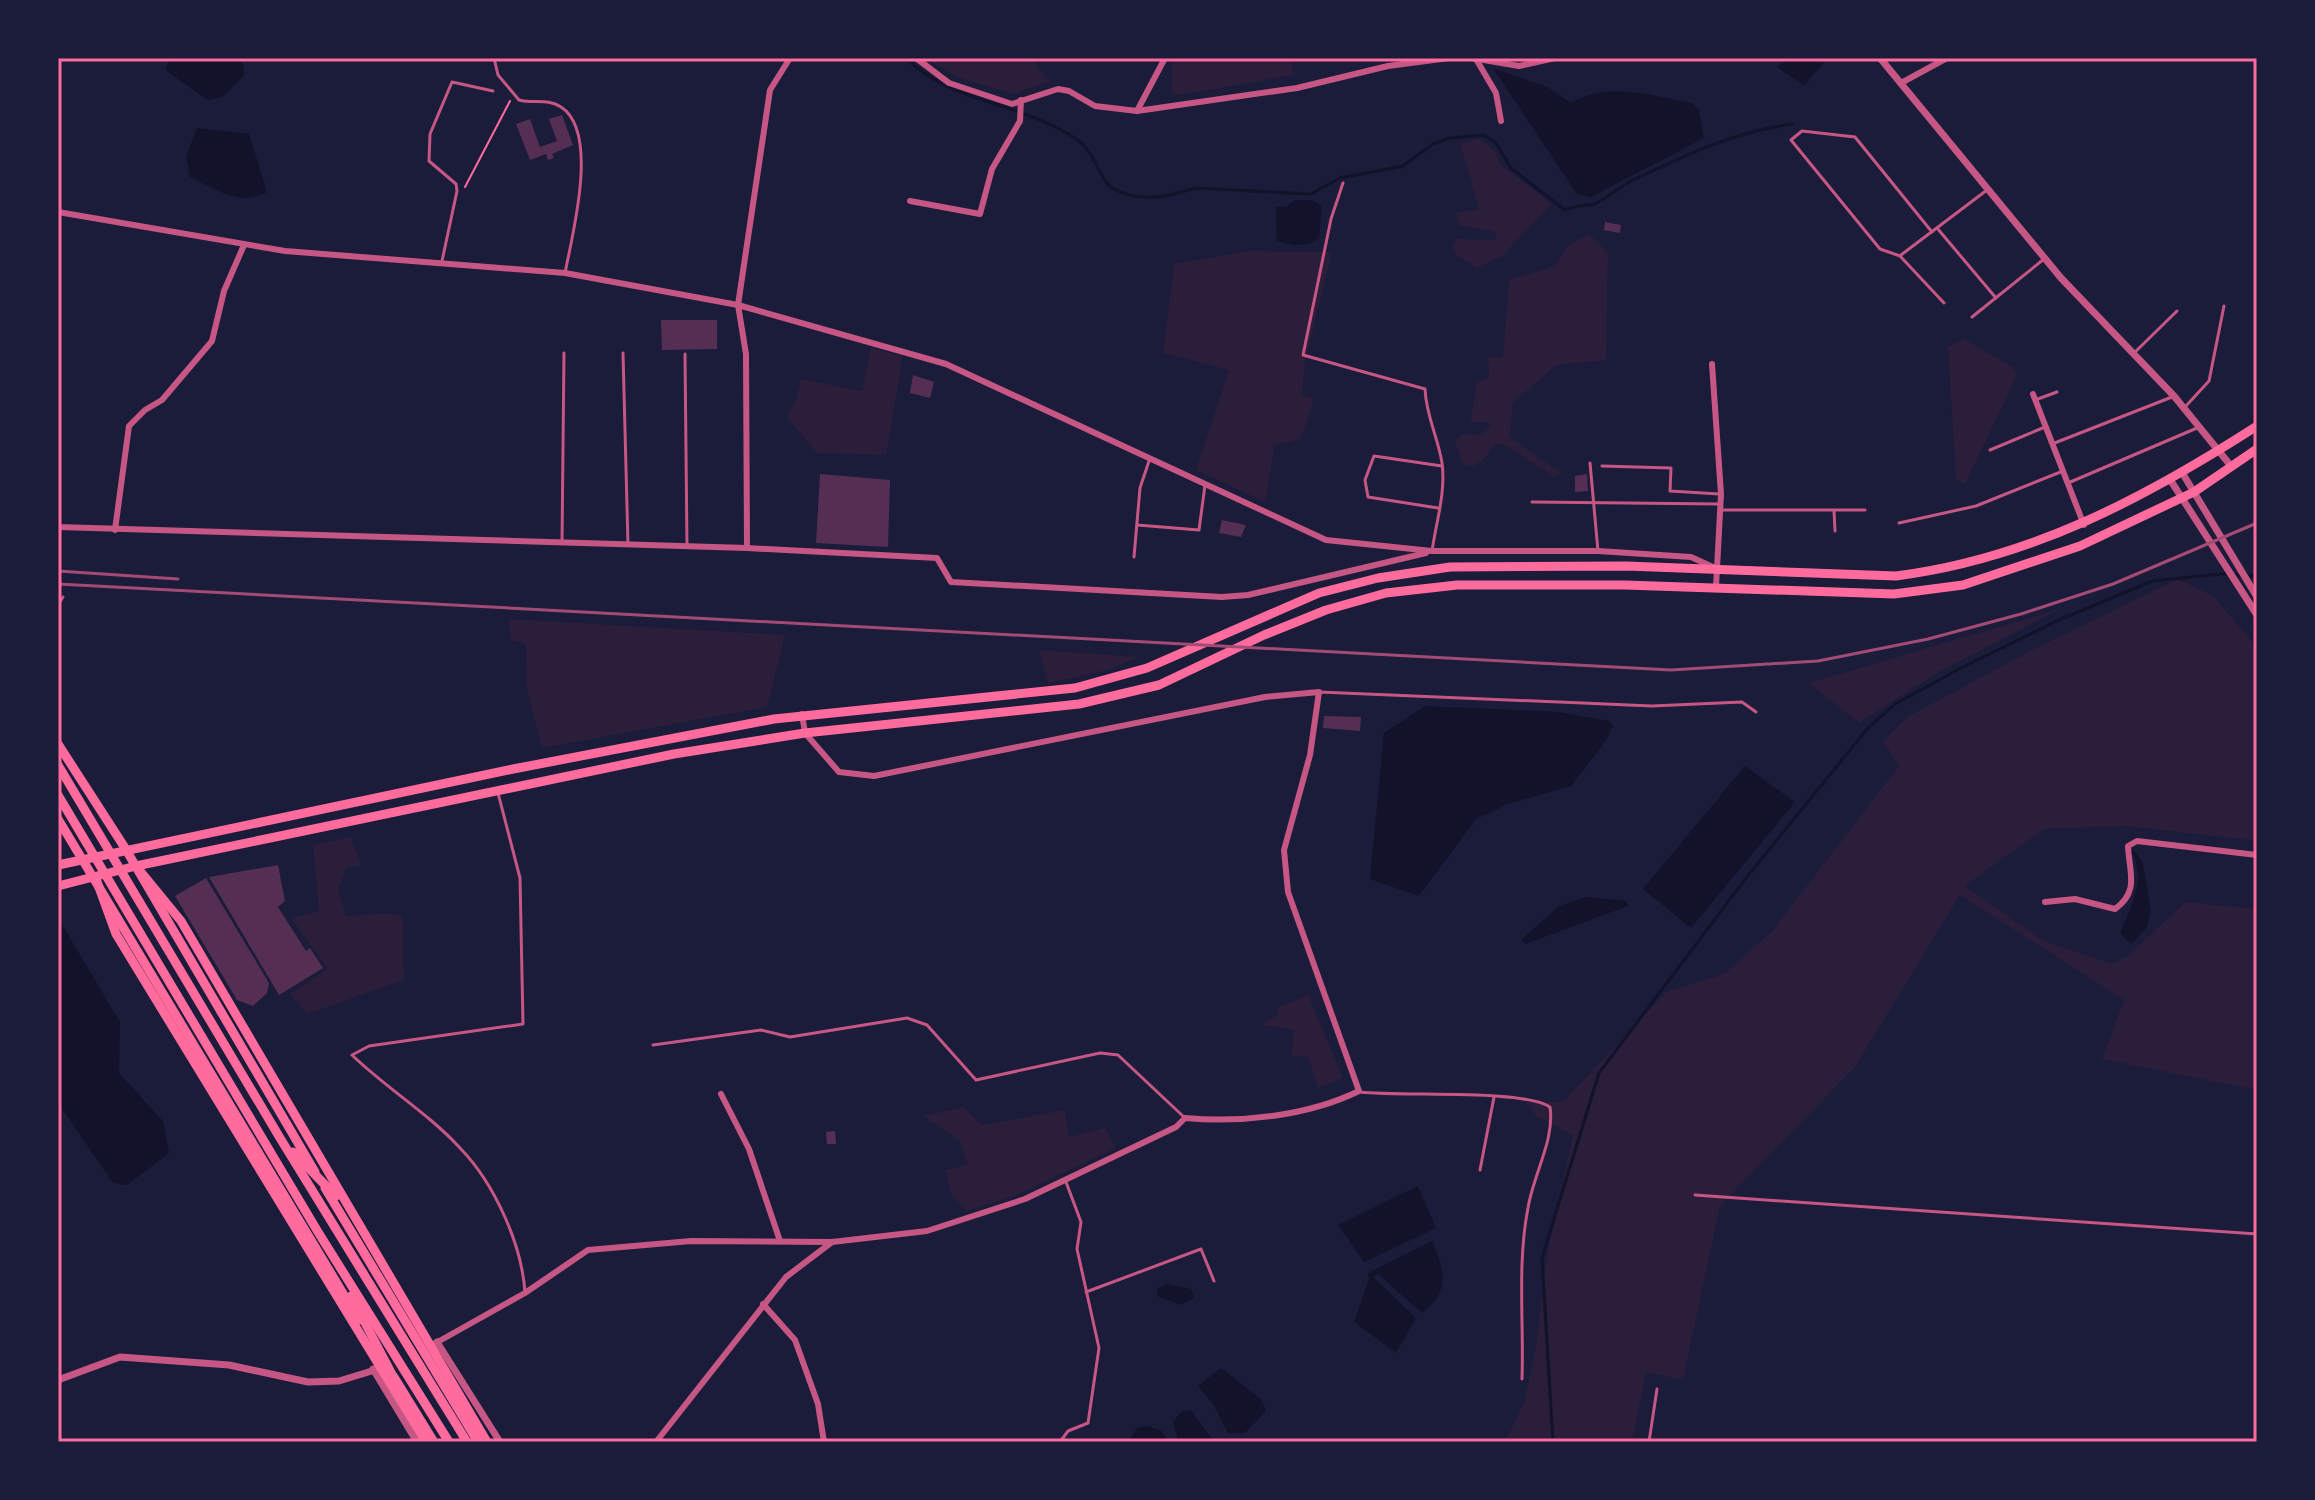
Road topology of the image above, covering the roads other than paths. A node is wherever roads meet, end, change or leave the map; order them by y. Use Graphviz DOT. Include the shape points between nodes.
graph roads {
  1 [pos="494,58"];
  2 [pos="790,58"];
  3 [pos="916,58"];
  4 [pos="1165,58"];
  5 [pos="1449,58"];
  6 [pos="1474,58"];
  7 [pos="1555,58"];
  8 [pos="1880,58"];
  9 [pos="1947,58"];
  10 [pos="1901,83"];
  11 [pos="493,91"];
  12 [pos="1022,103"];
  13 [pos="1137,111"];
  14 [pos="1501,121"];
  15 [pos="1343,183"];
  16 [pos="1987,190"];
  17 [pos="910,201"];
  18 [pos="58,212"];
  19 [pos="1937,228"];
  20 [pos="1932,232"];
  21 [pos="244,245"];
  22 [pos="1900,256"];
  23 [pos="2044,258"];
  24 [pos="442,264"];
  25 [pos="565,273"];
  26 [pos="1996,298"];
  27 [pos="1944,303"];
  28 [pos="738,305"];
  29 [pos="2224,306"];
  30 [pos="2177,311"];
  31 [pos="1972,317"];
  32 [pos="564,353"];
  33 [pos="623,353"];
  34 [pos="685,354"];
  35 [pos="2133,354"];
  36 [pos="1712,364"];
  37 [pos="2057,392"];
  38 [pos="2174,396"];
  39 [pos="2034,397"];
  40 [pos="2185,407"];
  41 [pos="2257,426"];
  42 [pos="2046,427"];
  43 [pos="2201,427"];
  44 [pos="2052,444"];
  45 [pos="2257,449"];
  46 [pos="1990,450"];
  47 [pos="2219,451"];
  48 [pos="1149,461"];
  49 [pos="1590,463"];
  50 [pos="1442,466"];
  51 [pos="1602,466"];
  52 [pos="2231,466"];
  53 [pos="2063,471"];
  54 [pos="2183,474"];
  55 [pos="2171,481"];
  56 [pos="2068,483"];
  57 [pos="1205,485"];
  58 [pos="2194,492"];
  59 [pos="1721,494"];
  60 [pos="2181,498"];
  61 [pos="1532,502"];
  62 [pos="1595,503"];
  63 [pos="1719,507"];
  64 [pos="1439,509"];
  65 [pos="1865,510"];
  66 [pos="1834,511"];
  67 [pos="1899,523"];
  68 [pos="1137,525"];
  69 [pos="2084,525"];
  70 [pos="58,527"];
  71 [pos="115,530"];
  72 [pos="1835,531"];
  73 [pos="562,543"];
  74 [pos="628,545"];
  75 [pos="687,547"];
  76 [pos="747,548"];
  77 [pos="1432,551"];
  78 [pos="1598,551"];
  79 [pos="1134,557"];
  80 [pos="1717,569"];
  81 [pos="1716,587"];
  82 [pos="63,597"];
  83 [pos="2257,597"];
  84 [pos="58,605"];
  85 [pos="2257,615"];
  86 [pos="1319,692"];
  87 [pos="1756,712"];
  88 [pos="802,714"];
  89 [pos="805,733"];
  90 [pos="58,744"];
  91 [pos="61,756"];
  92 [pos="58,765"];
  93 [pos="441,783"];
  94 [pos="498,792"];
  95 [pos="58,795"];
  96 [pos="444,804"];
  97 [pos="285,815"];
  98 [pos="58,819"];
  99 [pos="288,834"];
  100 [pos="125,848"];
  101 [pos="2257,855"];
  102 [pos="83,859"];
  103 [pos="58,865"];
  104 [pos="136,866"];
  105 [pos="96,879"];
  106 [pos="58,886"];
  107 [pos="2045,902"];
  108 [pos="653,1045"];
  109 [pos="1359,1091"];
  110 [pos="721,1094"];
  111 [pos="1494,1097"];
  112 [pos="1185,1118"];
  113 [pos="280,1138"];
  114 [pos="1480,1170"];
  115 [pos="1065,1178"];
  116 [pos="1695,1195"];
  117 [pos="348,1208"];
  118 [pos="318,1232"];
  119 [pos="2257,1234"];
  120 [pos="780,1241"];
  121 [pos="832,1242"];
  122 [pos="1214,1281"];
  123 [pos="1086,1292"];
  124 [pos="525,1293"];
  125 [pos="763,1304"];
  126 [pos="437,1342"];
  127 [pos="421,1351"];
  128 [pos="387,1367"];
  129 [pos="373,1369"];
  130 [pos="1522,1379"];
  131 [pos="58,1380"];
  132 [pos="1657,1389"];
  133 [pos="417,1442"];
  134 [pos="427,1442"];
  135 [pos="434,1442"];
  136 [pos="449,1442"];
  137 [pos="467,1442"];
  138 [pos="478,1442"];
  139 [pos="487,1442"];
  140 [pos="500,1442"];
  141 [pos="656,1442"];
  142 [pos="824,1442"];
  143 [pos="1060,1442"];
  144 [pos="1649,1442"];
  1 -- 25 [label="lane" via="498,75 519,100 549,101 572,119 582,190"];
  2 -- 28 [label="street" via="770,90"];
  3 -- 12 [label="street" via="949,83"];
  4 -- 13 [label="street"];
  5 -- 13 [label="street"];
  6 -- 7 [label="street" via="1519,66"];
  6 -- 14 [label="street" via="1496,93"];
  8 -- 10 [label="street"];
  9 -- 10 [label="street"];
  10 -- 16 [label="street"];
  11 -- 24 [label="lane" via="452,82 430,134 429,161 456,184 457,191"];
  12 -- 13 [label="street" via="1058,89 1095,106"];
  12 -- 17 [label="street" via="1020,121 992,169 980,214"];
  15 -- 50 [label="lane" via="1303,355 1425,389"];
  16 -- 19 [label="lane"];
  16 -- 23 [label="street"];
  18 -- 21 [label="street"];
  19 -- 20 [label="lane"];
  19 -- 26 [label="lane"];
  20 -- 22 [label="lane"];
  20 -- 22 [label="lane" via="1855,137 1802,131 1791,140 1880,249"];
  21 -- 24 [label="street"];
  21 -- 71 [label="street" via="224,291 212,341 162,400 129,426"];
  22 -- 27 [label="lane"];
  23 -- 26 [label="lane"];
  23 -- 35 [label="street"];
  24 -- 25 [label="street"];
  25 -- 28 [label="street"];
  26 -- 31 [label="lane"];
  28 -- 48 [label="street" via="946,364"];
  28 -- 76 [label="street" via="746,354"];
  29 -- 40 [label="lane" via="2209,381"];
  30 -- 35 [label="lane"];
  32 -- 73 [label="lane"];
  33 -- 74 [label="lane"];
  34 -- 75 [label="lane"];
  35 -- 38 [label="street"];
  36 -- 59 [label="street"];
  37 -- 39 [label="lane"];
  38 -- 40 [label="street"];
  38 -- 44 [label="lane"];
  39 -- 42 [label="street"];
  40 -- 43 [label="street"];
  41 -- 47 [label="main road"];
  42 -- 44 [label="street"];
  42 -- 46 [label="lane"];
  43 -- 47 [label="street"];
  43 -- 56 [label="lane"];
  44 -- 53 [label="street"];
  45 -- 52 [label="main road"];
  47 -- 52 [label="street"];
  47 -- 54 [label="main road"];
  48 -- 57 [label="street"];
  48 -- 68 [label="lane"];
  49 -- 62 [label="lane"];
  50 -- 64 [label="lane"];
  50 -- 64 [label="lane" via="1374,456 1365,480 1368,497"];
  51 -- 59 [label="lane" via="1671,468 1670,491"];
  52 -- 58 [label="main road"];
  53 -- 56 [label="street"];
  53 -- 67 [label="lane" via="1976,506"];
  54 -- 55 [label="main road"];
  54 -- 58 [label="street"];
  55 -- 60 [label="street"];
  55 -- 69 [label="main road"];
  56 -- 69 [label="street"];
  57 -- 68 [label="lane" via="1199,530"];
  57 -- 77 [label="street" via="1326,540"];
  58 -- 60 [label="main road"];
  58 -- 83 [label="street"];
  59 -- 63 [label="street"];
  60 -- 81 [label="main road" via="2080,546 1963,585 1894,594"];
  60 -- 85 [label="street"];
  61 -- 62 [label="lane"];
  62 -- 63 [label="lane"];
  62 -- 78 [label="lane"];
  63 -- 66 [label="lane"];
  63 -- 80 [label="street"];
  64 -- 77 [label="lane"];
  65 -- 66 [label="lane"];
  66 -- 72 [label="lane"];
  68 -- 79 [label="lane"];
  69 -- 80 [label="main road" via="1958,567 1896,576"];
  70 -- 71 [label="street"];
  71 -- 73 [label="street"];
  73 -- 74 [label="street"];
  74 -- 75 [label="street"];
  75 -- 76 [label="street"];
  76 -- 77 [label="street" via="937,558 951,582 1222,597"];
  77 -- 78 [label="street"];
  78 -- 80 [label="street" via="1691,557"];
  80 -- 81 [label="street"];
  80 -- 88 [label="main road" via="1450,567 1407,573 1319,593 1159,664 1075,688"];
  81 -- 89 [label="main road" via="1457,585 1386,593 1264,635 1159,685 1079,704"];
  82 -- 84 [label="lane"];
  86 -- 87 [label="lane" via="1625,705 1742,702"];
  86 -- 89 [label="street" via="1265,697 874,776 839,772"];
  86 -- 109 [label="street" via="1310,755 1284,850 1288,892"];
  88 -- 89 [label="street"];
  88 -- 93 [label="main road"];
  89 -- 94 [label="main road" via="674,754"];
  90 -- 91 [label="main road"];
  91 -- 100 [label="main road"];
  92 -- 113 [label="main road"];
  93 -- 96 [label="main road"];
  93 -- 97 [label="main road"];
  94 -- 96 [label="main road"];
  94 -- 124 [label="lane" via="520,878 523,1024 369,1046 352,1055 461,1149 503,1217 524,1270"];
  95 -- 118 [label="main road"];
  96 -- 99 [label="main road"];
  97 -- 99 [label="main road"];
  97 -- 100 [label="main road"];
  98 -- 102 [label="main road"];
  99 -- 104 [label="main road"];
  100 -- 102 [label="main road"];
  100 -- 104 [label="main road"];
  101 -- 107 [label="street" via="2137,841 2128,846 2134,882 2126,901 2115,909 2075,899"];
  102 -- 103 [label="main road"];
  102 -- 105 [label="main road"];
  104 -- 105 [label="main road"];
  104 -- 117 [label="main road" via="167,901 202,957"];
  104 -- 127 [label="main road"];
  105 -- 106 [label="main road"];
  105 -- 128 [label="main road"];
  105 -- 134 [label="main road" via="116,934"];
  108 -- 112 [label="lane" via="761,1030 790,1037 907,1018 927,1025 976,1080 1100,1053 1118,1055"];
  109 -- 111 [label="lane"];
  109 -- 112 [label="street" via="1337,1102 1275,1115"];
  110 -- 120 [label="street" via="749,1149"];
  111 -- 114 [label="lane"];
  111 -- 130 [label="lane" via="1541,1101 1551,1114 1528,1206 1521,1268"];
  112 -- 115 [label="street" via="1176,1127"];
  113 -- 117 [label="main road"];
  113 -- 137 [label="main road"];
  115 -- 121 [label="street" via="1025,1199 927,1231"];
  115 -- 123 [label="lane" via="1081,1222 1077,1249"];
  116 -- 119 [label="lane"];
  117 -- 139 [label="main road"];
  118 -- 134 [label="main road"];
  118 -- 136 [label="main road"];
  120 -- 121 [label="street"];
  120 -- 124 [label="street" via="691,1241 588,1250"];
  121 -- 125 [label="street" via="786,1277"];
  122 -- 123 [label="lane" via="1201,1249"];
  123 -- 143 [label="lane" via="1099,1348 1097,1378 1088,1423 1068,1431"];
  124 -- 126 [label="street"];
  125 -- 141 [label="street"];
  125 -- 142 [label="street" via="795,1340 818,1404"];
  126 -- 127 [label="street"];
  126 -- 140 [label="street"];
  127 -- 138 [label="main road"];
  128 -- 129 [label="street"];
  128 -- 135 [label="main road"];
  129 -- 131 [label="street" via="339,1381 308,1382 229,1365 120,1357"];
  129 -- 133 [label="street"];
  132 -- 144 [label="lane"];
}
